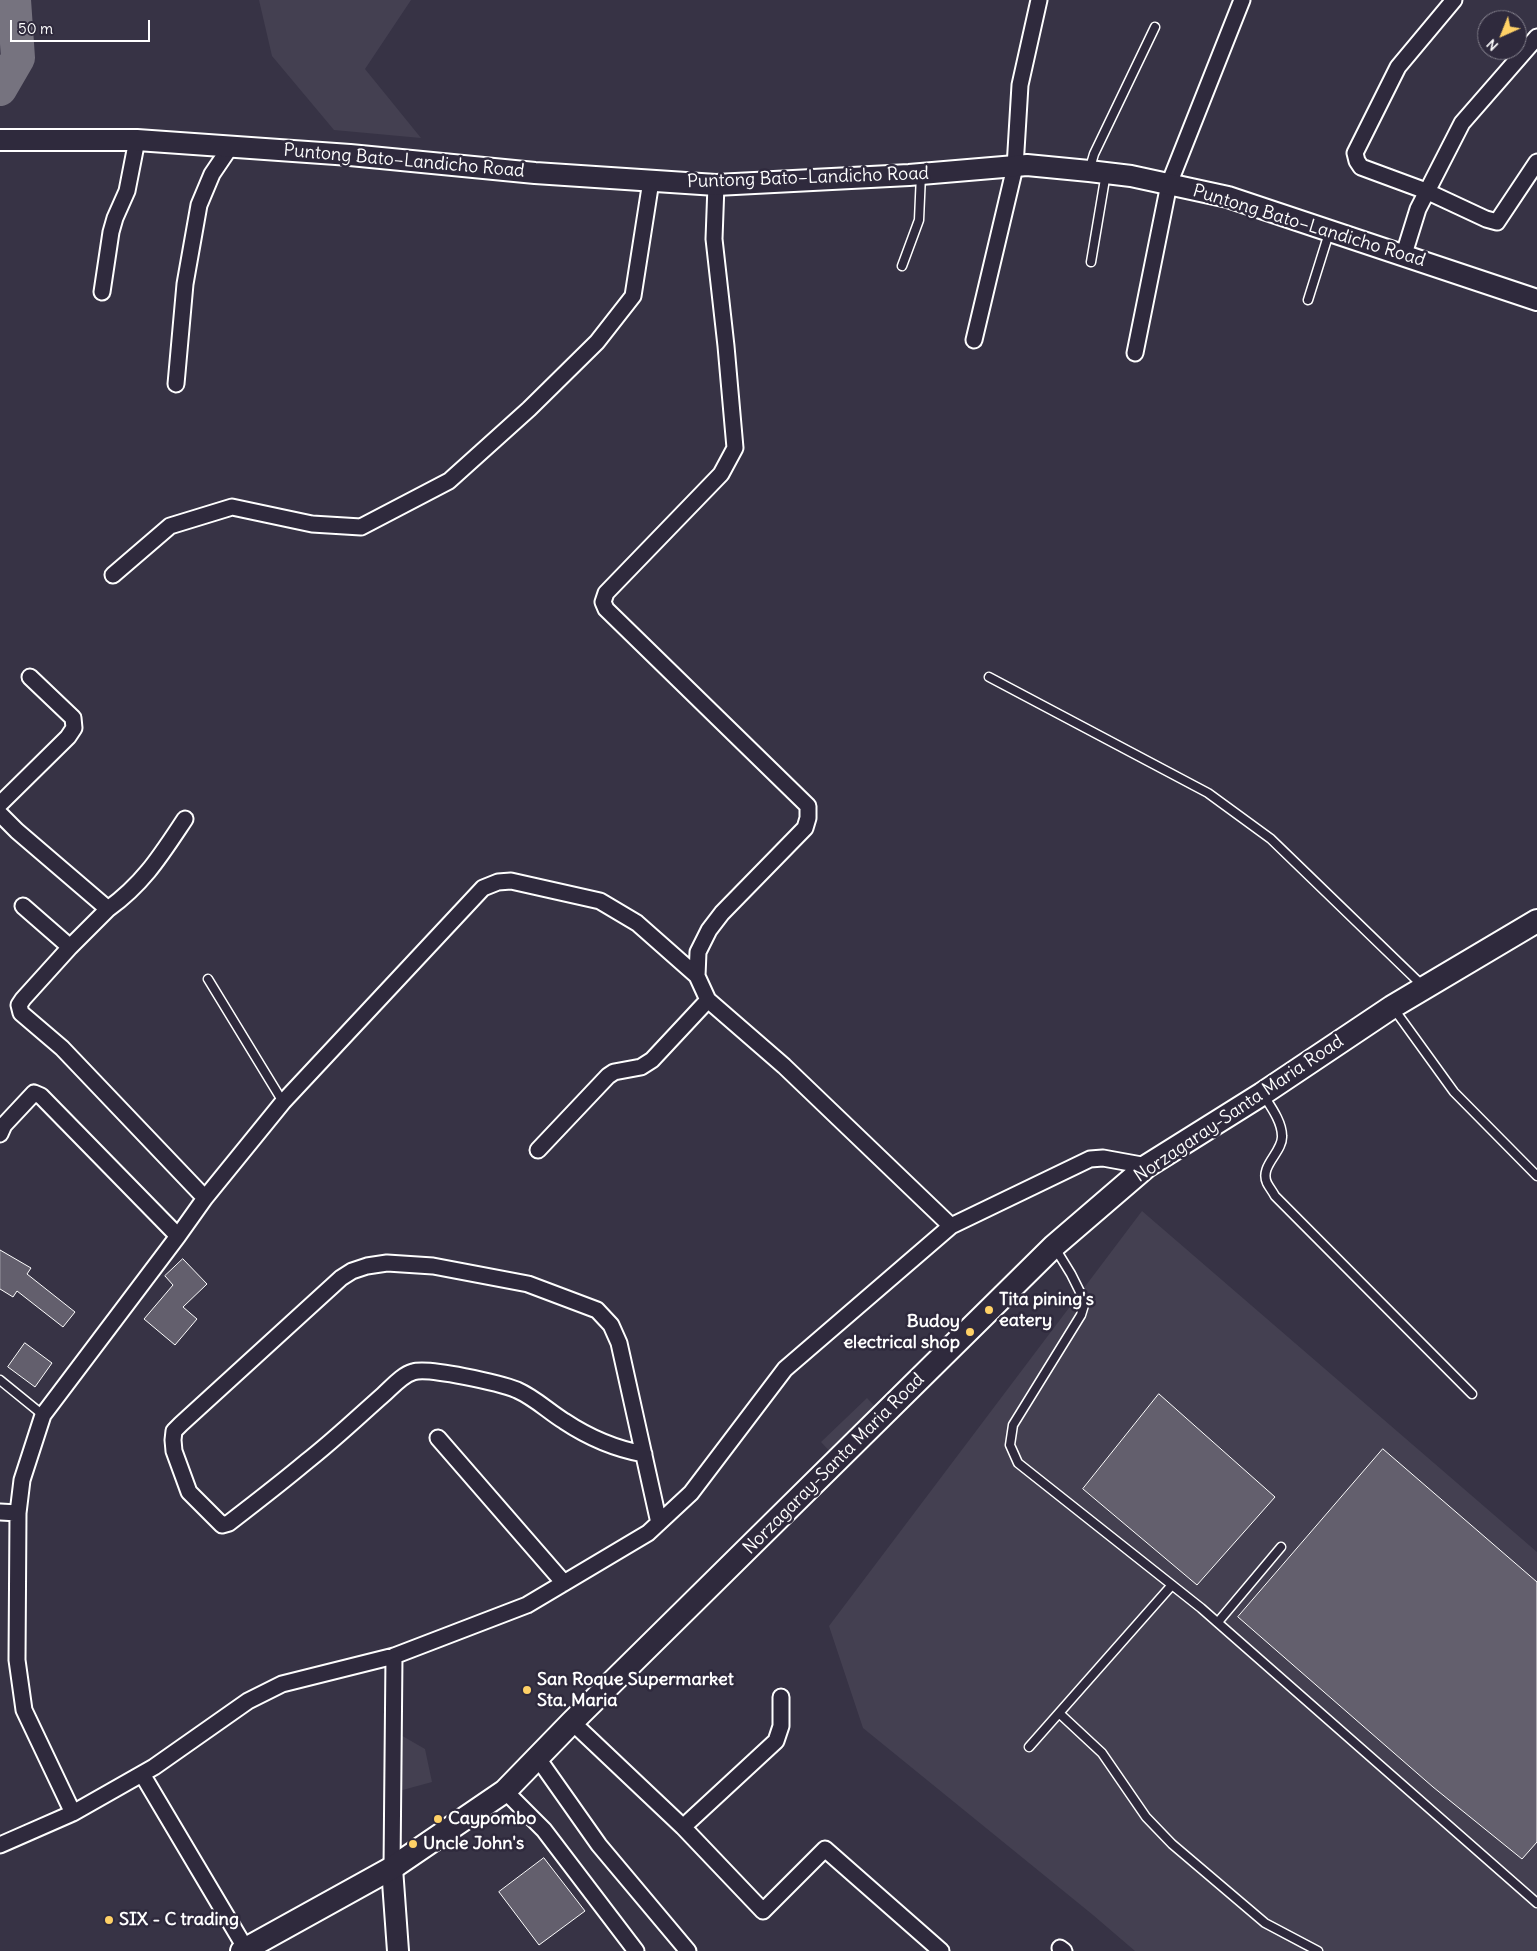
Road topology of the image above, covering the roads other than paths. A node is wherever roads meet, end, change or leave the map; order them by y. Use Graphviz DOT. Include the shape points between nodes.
graph roads {
  1 [pos="1039,0"];
  2 [pos="1242,0"];
  3 [pos="1454,0"];
  4 [pos="1155,27"];
  5 [pos="1537,37"];
  6 [pos="0,140"];
  7 [pos="137,140"];
  8 [pos="231,146"];
  9 [pos="1537,162"];
  10 [pos="1015,167"];
  11 [pos="1098,172"];
  12 [pos="920,174"];
  13 [pos="651,181"];
  14 [pos="1169,184"];
  15 [pos="716,185"];
  16 [pos="1426,191"];
  17 [pos="1330,230"];
  18 [pos="1404,254"];
  19 [pos="1091,262"];
  20 [pos="902,266"];
  21 [pos="102,292"];
  22 [pos="1308,300"];
  23 [pos="1537,300"];
  24 [pos="974,340"];
  25 [pos="1135,353"];
  26 [pos="176,384"];
  27 [pos="113,576"];
  28 [pos="30,677"];
  29 [pos="989,677"];
  30 [pos="0,804"];
  31 [pos="0,814"];
  32 [pos="184,819"];
  33 [pos="23,906"];
  34 [pos="108,909"];
  35 [pos="1537,921"];
  36 [pos="70,947"];
  37 [pos="697,976"];
  38 [pos="208,979"];
  39 [pos="1425,988"];
  40 [pos="708,1000"];
  41 [pos="1392,1007"];
  42 [pos="1262,1094"];
  43 [pos="282,1102"];
  44 [pos="0,1134"];
  45 [pos="538,1150"];
  46 [pos="1147,1166"];
  47 [pos="1537,1176"];
  48 [pos="205,1198"];
  49 [pos="951,1226"];
  50 [pos="178,1236"];
  51 [pos="1054,1246"];
  52 [pos="0,1380"];
  53 [pos="1472,1394"];
  54 [pos="43,1415"];
  55 [pos="438,1438"];
  56 [pos="644,1454"];
  57 [pos="0,1512"];
  58 [pos="18,1514"];
  59 [pos="659,1523"];
  60 [pos="1281,1547"];
  61 [pos="564,1583"];
  62 [pos="1172,1584"];
  63 [pos="1218,1622"];
  64 [pos="394,1656"];
  65 [pos="781,1697"];
  66 [pos="1060,1713"];
  67 [pos="572,1722"];
  68 [pos="1030,1747"];
  69 [pos="538,1757"];
  70 [pos="142,1774"];
  71 [pos="505,1791"];
  72 [pos="73,1813"];
  73 [pos="683,1827"];
  74 [pos="0,1845"];
  75 [pos="392,1868"];
  76 [pos="1537,1903"];
  77 [pos="682,1948"];
  78 [pos="244,1950"];
  79 [pos="398,1951"];
  80 [pos="636,1951"];
  81 [pos="941,1951"];
  82 [pos="1318,1951"];
  1 -- 10 [label="street" via="1020,85"];
  2 -- 14 [label="street"];
  3 -- 16 [label="street" via="1398,67 1355,153 1361,167"];
  4 -- 11 [label="lane" via="1094,154"];
  5 -- 16 [label="street" via="1462,124"];
  6 -- 7 [label="main road, Puntong Bato–Landicho Road"];
  7 -- 8 [label="main road, Puntong Bato–Landicho Road"];
  7 -- 21 [label="street" via="127,191 111,232"];
  8 -- 13 [label="main road, Puntong Bato–Landicho Road"];
  8 -- 26 [label="street" via="212,174 200,204 185,284"];
  9 -- 16 [label="street" via="1497,222"];
  10 -- 11 [label="main road, Puntong Bato–Landicho Road" via="1026,165"];
  10 -- 12 [label="main road, Puntong Bato–Landicho Road"];
  10 -- 24 [label="street"];
  11 -- 14 [label="main road, Puntong Bato–Landicho Road"];
  11 -- 19 [label="lane"];
  12 -- 15 [label="main road, Puntong Bato–Landicho Road"];
  12 -- 20 [label="lane" via="919,220"];
  13 -- 15 [label="main road, Puntong Bato–Landicho Road"];
  13 -- 27 [label="street" via="633,296 597,342 448,482 361,527 312,524 232,507 170,526"];
  14 -- 17 [label="main road, Puntong Bato–Landicho Road" via="1228,197"];
  14 -- 25 [label="street"];
  15 -- 37 [label="street" via="714,239 735,448 721,474 606,593 604,602 606,609 808,806 808,818 805,828 709,930 698,952"];
  16 -- 18 [label="street"];
  17 -- 18 [label="main road, Puntong Bato–Landicho Road"];
  17 -- 22 [label="lane"];
  18 -- 23 [label="main road, Puntong Bato–Landicho Road"];
  28 -- 30 [label="street" via="73,718 74,728"];
  29 -- 39 [label="lane" via="1216,799 1271,839"];
  31 -- 34 [label="street"];
  32 -- 34 [label="street" via="139,884"];
  33 -- 36 [label="street"];
  34 -- 36 [label="street"];
  35 -- 39 [label="main road, Norzagaray-Santa Maria Road"];
  36 -- 48 [label="street" via="23,999 19,1006 21,1012 62,1048"];
  37 -- 40 [label="street"];
  37 -- 43 [label="street" via="637,923 600,900 511,880 498,882 483,888"];
  38 -- 43 [label="lane"];
  39 -- 41 [label="main road, Norzagaray-Santa Maria Road"];
  40 -- 45 [label="street" via="652,1060 641,1067 608,1076"];
  40 -- 49 [label="street" via="784,1066"];
  41 -- 42 [label="main road, Norzagaray-Santa Maria Road"];
  41 -- 47 [label="lane" via="1454,1092"];
  42 -- 46 [label="main road, Norzagaray-Santa Maria Road"];
  42 -- 53 [label="lane" via="1282,1134 1281,1145 1266,1172 1266,1181 1275,1196"];
  43 -- 48 [label="street"];
  44 -- 50 [label="street" via="4,1125 34,1093 41,1096"];
  46 -- 49 [label="street" via="1103,1158 1090,1159"];
  46 -- 51 [label="main road, Norzagaray-Santa Maria Road"];
  48 -- 50 [label="street"];
  49 -- 59 [label="street" via="785,1369 691,1493"];
  50 -- 54 [label="street"];
  51 -- 62 [label="lane" via="1085,1302 1081,1315 1013,1425 1010,1444 1018,1463"];
  51 -- 67 [label="main road, Norzagaray-Santa Maria Road"];
  52 -- 54 [label="lane"];
  54 -- 58 [label="street" via="22,1480"];
  55 -- 61 [label="street"];
  56 -- 56 [label="street" via="619,1343 611,1325 597,1310 528,1284 433,1266 388,1263 352,1271 341,1278 181,1424 174,1431 173,1440 189,1492 222,1525 229,1523 307,1462 414,1371 481,1379 516,1389 564,1421 608,1444"];
  56 -- 59 [label="street"];
  57 -- 58 [label="street"];
  58 -- 72 [label="street" via="17,1660 24,1710"];
  59 -- 61 [label="street" via="648,1533"];
  60 -- 63 [label="lane"];
  61 -- 64 [label="street" via="527,1605"];
  62 -- 63 [label="lane"];
  62 -- 66 [label="lane"];
  63 -- 76 [label="lane"];
  64 -- 70 [label="street" via="282,1684 248,1701"];
  64 -- 75 [label="street"];
  65 -- 73 [label="street" via="781,1726 776,1741"];
  66 -- 68 [label="lane"];
  66 -- 82 [label="lane" via="1102,1753 1146,1817 1165,1837 1266,1923"];
  67 -- 69 [label="main road, Norzagaray-Santa Maria Road"];
  67 -- 73 [label="street"];
  69 -- 71 [label="main road, Norzagaray-Santa Maria Road"];
  69 -- 77 [label="street" via="599,1845"];
  70 -- 72 [label="street"];
  70 -- 78 [label="street"];
  71 -- 75 [label="main road, Norzagaray-Santa Maria Road"];
  71 -- 80 [label="street" via="544,1830"];
  72 -- 74 [label="street"];
  73 -- 81 [label="street" via="763,1911 825,1849"];
  75 -- 78 [label="main road, Norzagaray-Santa Maria Road"];
  75 -- 79 [label="main road"];
}
